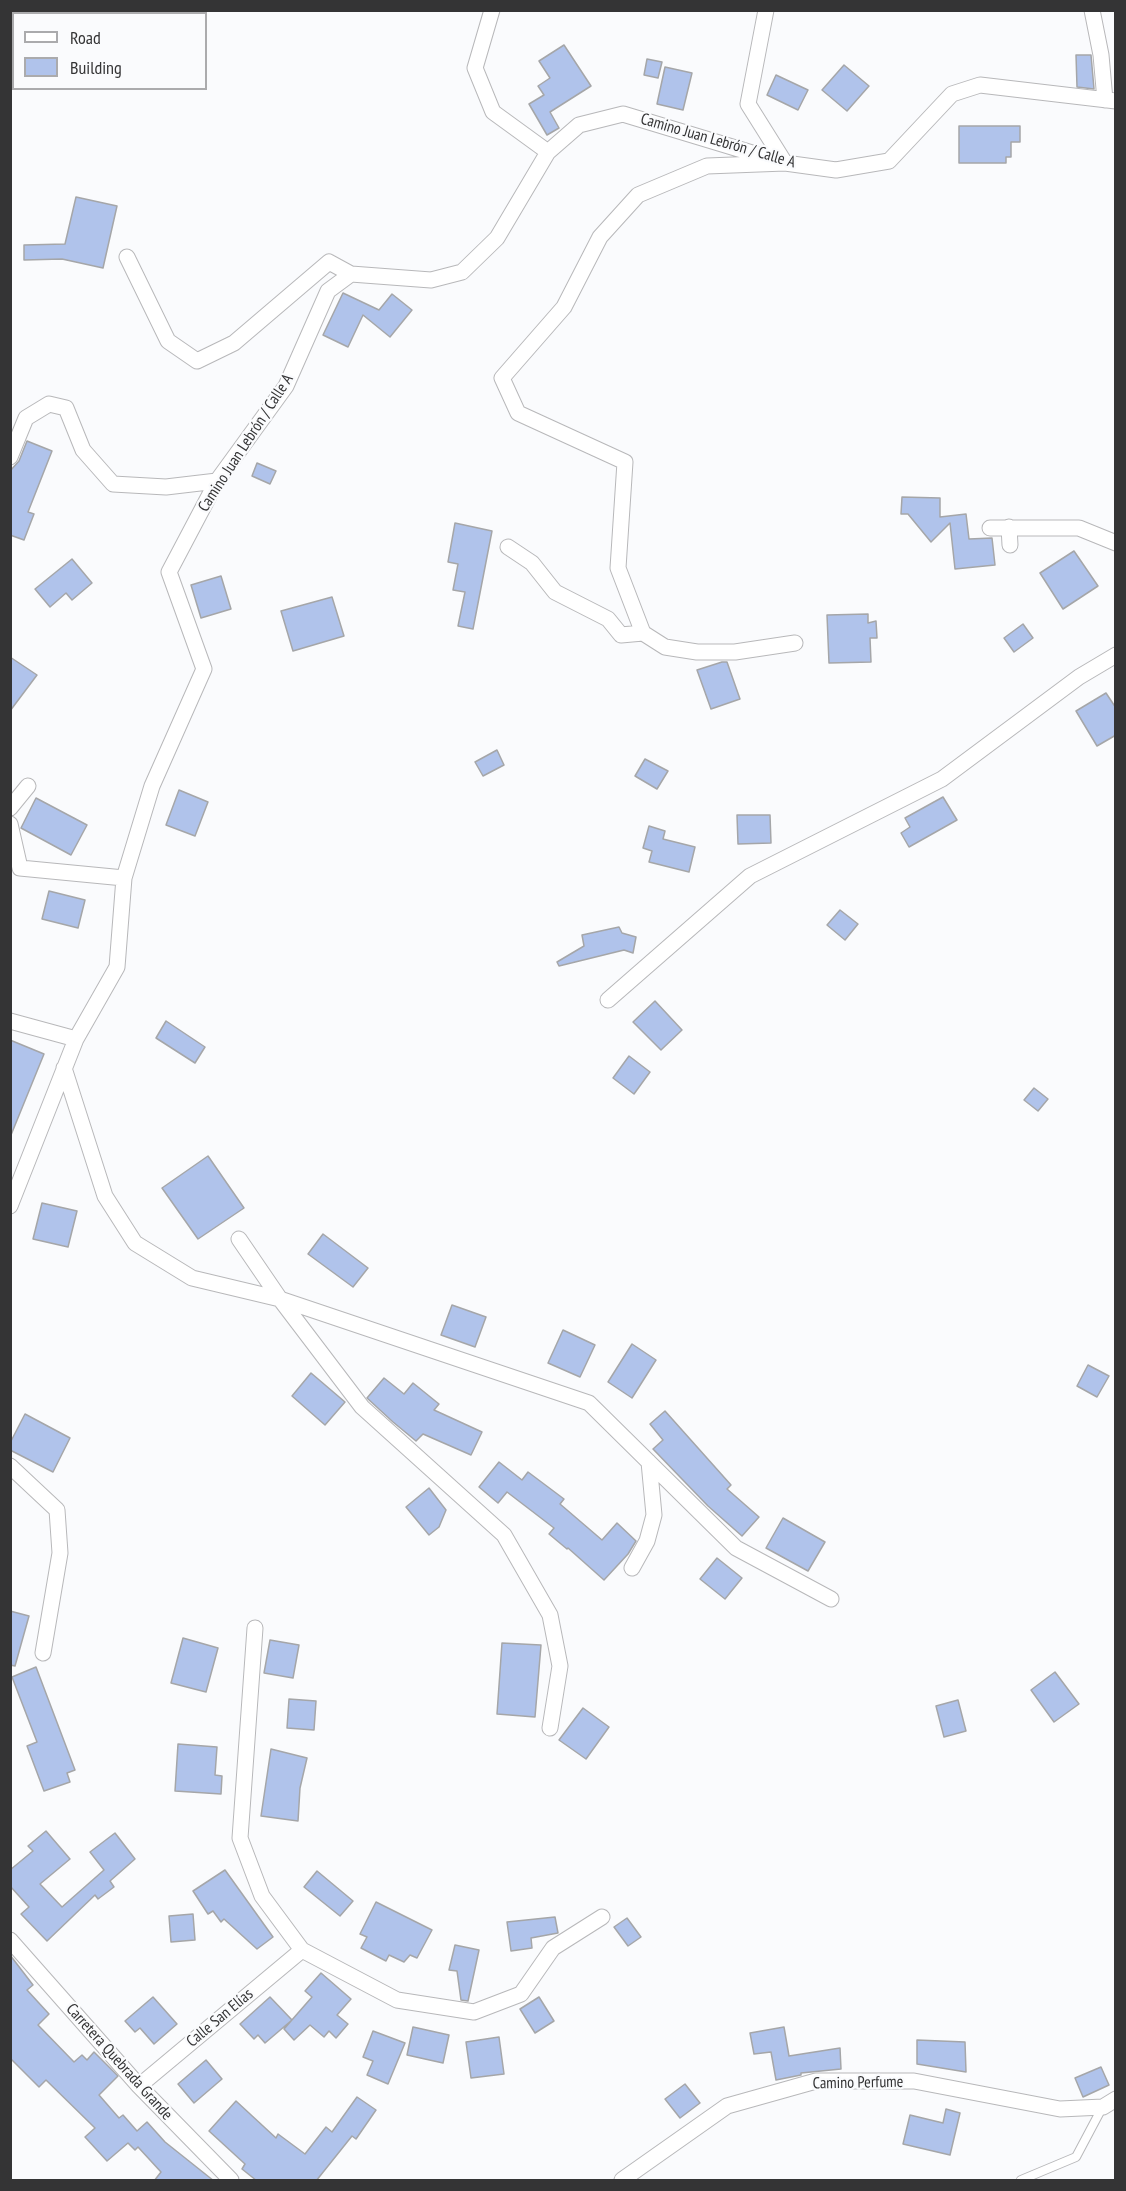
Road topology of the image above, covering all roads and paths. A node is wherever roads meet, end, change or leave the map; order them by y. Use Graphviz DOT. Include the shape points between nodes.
graph roads {
  1 [pos="492,10"];
  2 [pos="766,10"];
  3 [pos="1092,10"];
  4 [pos="1110,100"];
  5 [pos="548,152"];
  6 [pos="784,163"];
  7 [pos="127,257"];
  8 [pos="351,274"];
  9 [pos="10,457"];
  10 [pos="217,481"];
  11 [pos="1009,527"];
  12 [pos="990,528"];
  13 [pos="1116,543"];
  14 [pos="1010,545"];
  15 [pos="508,547"];
  16 [pos="643,633"];
  17 [pos="795,643"];
  18 [pos="1116,655"];
  19 [pos="28,786"];
  20 [pos="10,808"];
  21 [pos="10,824"];
  22 [pos="124,878"];
  23 [pos="608,999"];
  24 [pos="10,1021"];
  25 [pos="76,1039"];
  26 [pos="64,1068"];
  27 [pos="10,1206"];
  28 [pos="238,1239"];
  29 [pos="280,1299"];
  30 [pos="649,1462"];
  31 [pos="10,1466"];
  32 [pos="632,1568"];
  33 [pos="831,1599"];
  34 [pos="255,1628"];
  35 [pos="43,1653"];
  36 [pos="550,1728"];
  37 [pos="602,1917"];
  38 [pos="10,1940"];
  39 [pos="302,1950"];
  40 [pos="139,2086"];
  41 [pos="1109,2103"];
  42 [pos="231,2181"];
  43 [pos="622,2181"];
  44 [pos="1021,2181"];
  1 -- 5 [label="street" via="475,68 493,112"];
  2 -- 6 [label="street" via="748,104"];
  3 -- 4 [label="street"];
  4 -- 6 [label="street, Camino Juan Lebrón / Calle A" via="980,85 952,94 889,161 836,170"];
  5 -- 6 [label="street, Camino Juan Lebrón / Calle A" via="579,125 623,114"];
  5 -- 8 [label="street, Camino Juan Lebrón / Calle A" via="497,238 462,272 431,280"];
  6 -- 16 [label="street" via="707,166 638,195 600,237 564,307 502,378 518,413 625,462 618,568"];
  7 -- 8 [label="street" via="168,341 197,361 234,343 329,262"];
  8 -- 10 [label="street, Camino Juan Lebrón / Calle A" via="328,291 286,386"];
  9 -- 10 [label="street" via="26,418 49,404 66,408 83,450 113,484 166,487"];
  10 -- 22 [label="street, Camino Juan Lebrón / Calle A" via="169,572 204,669 152,786"];
  11 -- 12 [label="street"];
  11 -- 13 [label="street" via="1079,528"];
  11 -- 14 [label="street"];
  15 -- 16 [label="street" via="532,564 555,592 608,619 621,635"];
  16 -- 17 [label="street" via="665,647 697,652 735,652"];
  18 -- 23 [label="street" via="1079,677 942,779 750,876"];
  19 -- 20 [label="street"];
  21 -- 22 [label="street" via="20,868"];
  22 -- 25 [label="street, Camino Juan Lebrón / Calle A" via="117,967"];
  24 -- 25 [label="street"];
  25 -- 26 [label="street, Camino Juan Lebrón / Calle A"];
  26 -- 27 [label="street, Camino Juan Lebrón / Calle A"];
  26 -- 29 [label="street" via="105,1196 135,1243 192,1278"];
  28 -- 29 [label="street"];
  29 -- 30 [label="street" via="589,1403"];
  29 -- 36 [label="street" via="362,1407 504,1535 550,1615 560,1666"];
  30 -- 32 [label="street" via="654,1515 647,1541"];
  30 -- 33 [label="street" via="736,1548"];
  31 -- 35 [label="street" via="57,1510 60,1553"];
  34 -- 39 [label="street" via="240,1838 262,1896"];
  37 -- 39 [label="street" via="553,1948 521,1994 474,2012 397,2000"];
  38 -- 40 [label="street, Carretera Quebrada Grande"];
  39 -- 40 [label="street, Calle San Elías"];
  40 -- 42 [label="street, Carretera Quebrada Grande"];
  41 -- 43 [label="street, Camino Perfume" via="1060,2109 914,2081 816,2081 727,2106"];
  41 -- 44 [label="lane" via="1076,2157"];
}
